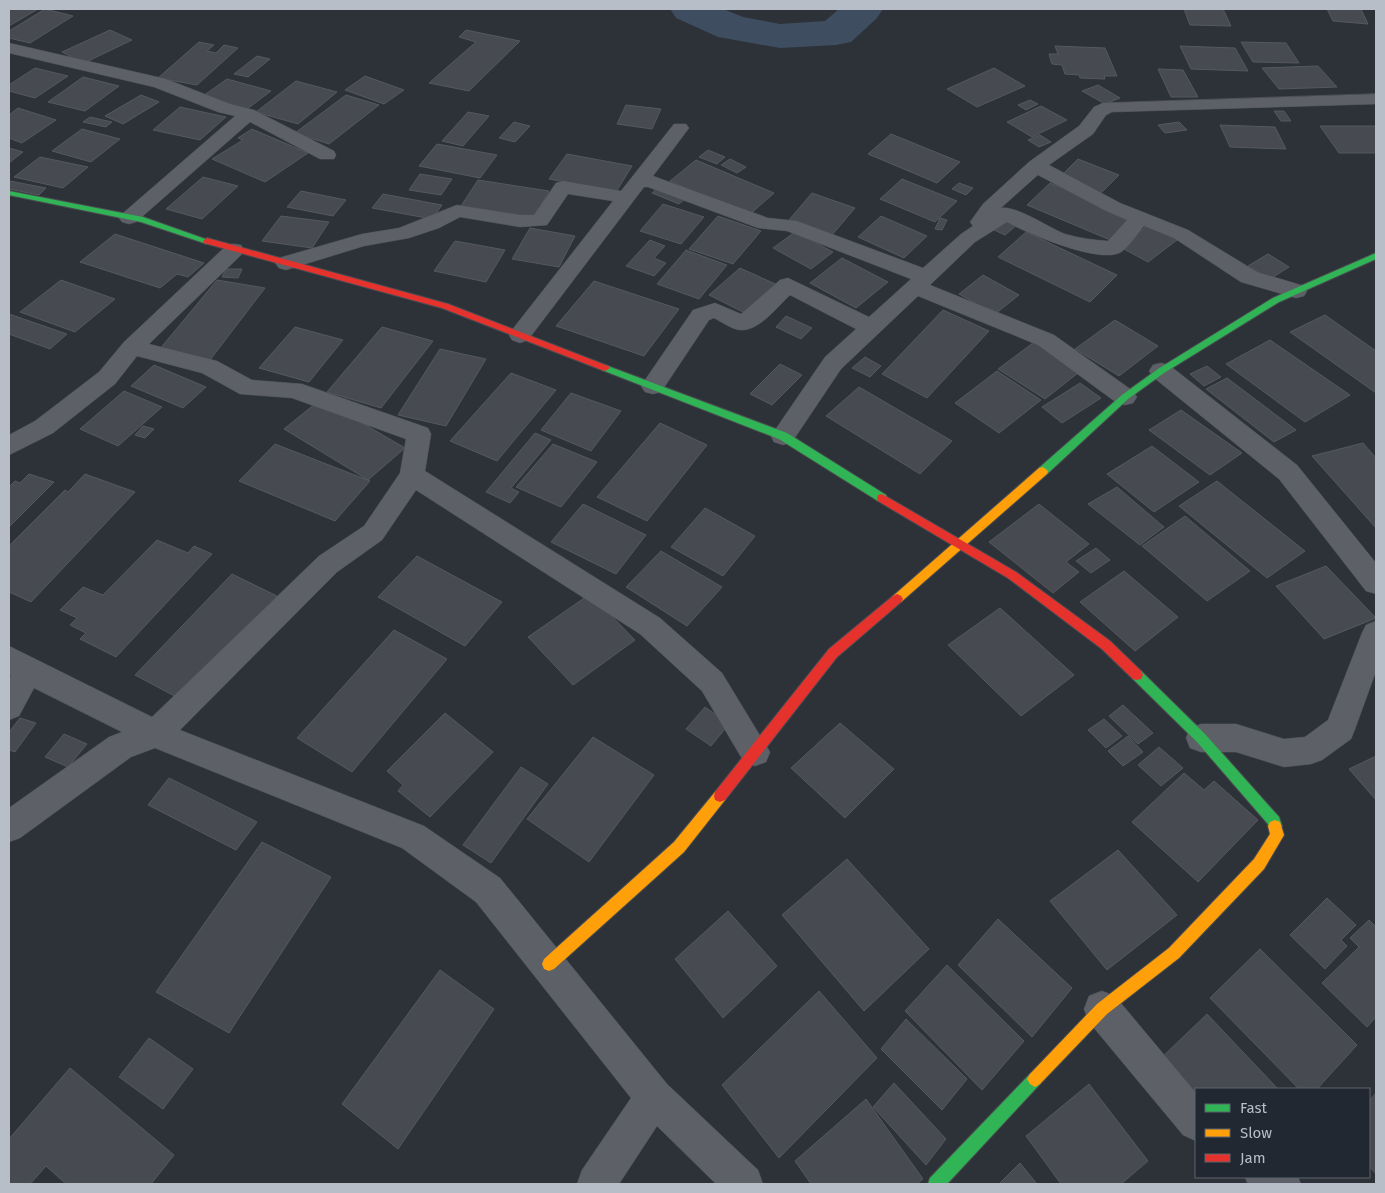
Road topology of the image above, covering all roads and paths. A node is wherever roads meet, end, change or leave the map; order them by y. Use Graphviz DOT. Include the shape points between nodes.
graph roads {
  1 [pos="9,48"];
  2 [pos="1376,100"];
  3 [pos="248,114"];
  4 [pos="680,128"];
  5 [pos="327,155"];
  6 [pos="1036,166"];
  7 [pos="639,182"];
  8 [pos="9,193"];
  9 [pos="626,198"];
  10 [pos="1141,217"];
  11 [pos="129,218"];
  12 [pos="968,238"];
  13 [pos="234,250"];
  14 [pos="1376,256"];
  15 [pos="286,263"];
  16 [pos="919,281"];
  17 [pos="1296,291"];
  18 [pos="871,327"];
  19 [pos="520,335"];
  20 [pos="132,347"];
  21 [pos="1162,371"];
  22 [pos="653,386"];
  23 [pos="1125,397"];
  24 [pos="783,436"];
  25 [pos="9,446"];
  26 [pos="412,475"];
  27 [pos="960,546"];
  28 [pos="1376,584"];
  29 [pos="1376,633"];
  30 [pos="18,664"];
  31 [pos="9,707"];
  32 [pos="155,734"];
  33 [pos="1200,738"];
  34 [pos="755,752"];
  35 [pos="9,827"];
  36 [pos="549,964"];
  37 [pos="1102,1009"];
  38 [pos="654,1097"];
  39 [pos="1195,1121"];
  40 [pos="1267,1178"];
  41 [pos="596,1184"];
  42 [pos="744,1184"];
  43 [pos="936,1184"];
  44 [pos="1282,1184"];
  1 -- 3 [label="street" via="160,83"];
  2 -- 6 [label="street" via="1105,109 1086,130"];
  3 -- 5 [label="street"];
  3 -- 11 [label="street"];
  4 -- 7 [label="street"];
  6 -- 10 [label="street" via="1113,207"];
  6 -- 12 [label="street" via="990,208"];
  7 -- 9 [label="street"];
  7 -- 16 [label="street" via="673,189 765,224 790,225"];
  8 -- 11 [label="street"];
  9 -- 15 [label="street" via="563,187 540,221 520,222 457,211 402,234 362,240"];
  9 -- 19 [label="street"];
  10 -- 12 [label="street" via="1113,248 1062,241 1007,213"];
  10 -- 17 [label="street" via="1181,234 1249,277"];
  11 -- 13 [label="street"];
  12 -- 16 [label="street"];
  13 -- 15 [label="street"];
  13 -- 20 [label="street"];
  14 -- 17 [label="street"];
  15 -- 19 [label="street" via="445,306"];
  16 -- 18 [label="street"];
  16 -- 23 [label="street" via="1046,340"];
  17 -- 21 [label="street" via="1276,300"];
  18 -- 22 [label="street" via="788,285 742,324 715,310 701,315"];
  18 -- 24 [label="street" via="833,363"];
  19 -- 22 [label="street"];
  20 -- 25 [label="street" via="108,378 44,427"];
  20 -- 26 [label="street" via="209,367 248,388 294,390 419,434"];
  21 -- 23 [label="street"];
  21 -- 28 [label="street" via="1288,472"];
  22 -- 24 [label="street"];
  23 -- 27 [label="street"];
  24 -- 27 [label="street"];
  26 -- 32 [label="street" via="373,533 328,564"];
  26 -- 34 [label="street" via="650,626 712,682"];
  27 -- 33 [label="street" via="1012,575 1106,645"];
  27 -- 34 [label="street" via="833,653"];
  29 -- 33 [label="street" via="1340,729 1311,750 1284,753 1236,738"];
  30 -- 31 [label="street"];
  30 -- 32 [label="street"];
  32 -- 35 [label="street" via="120,746"];
  32 -- 36 [label="street" via="413,836 488,890"];
  33 -- 37 [label="street" via="1274,821 1277,835 1259,864 1174,953"];
  34 -- 36 [label="street" via="680,847"];
  36 -- 38 [label="street"];
  37 -- 39 [label="street"];
  37 -- 43 [label="street"];
  38 -- 41 [label="street"];
  38 -- 42 [label="street"];
  40 -- 44 [label="street"];
}
